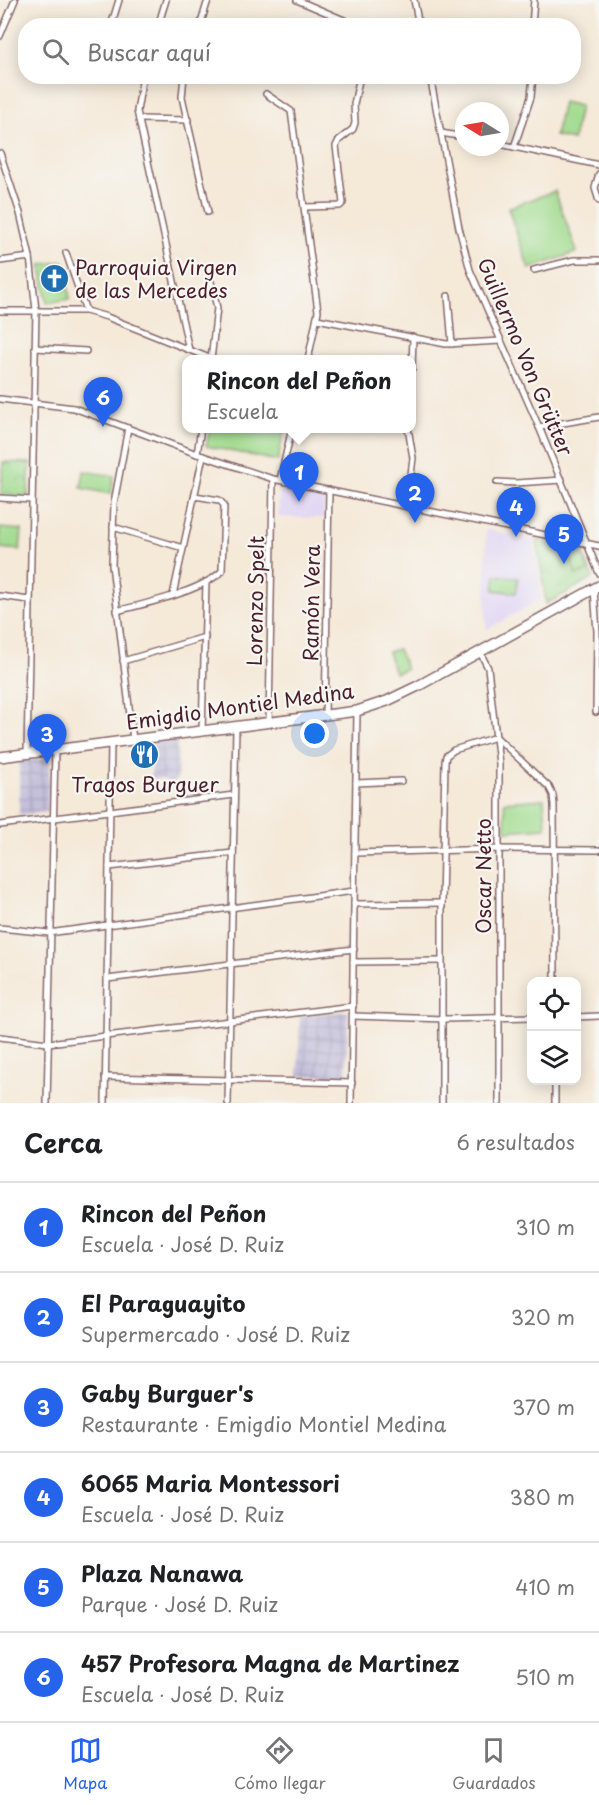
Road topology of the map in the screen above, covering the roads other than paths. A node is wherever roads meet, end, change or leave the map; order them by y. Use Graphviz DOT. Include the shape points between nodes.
graph roads {
  1 [pos="15,0"];
  2 [pos="119,0"];
  3 [pos="166,0"];
  4 [pos="208,0"];
  5 [pos="297,0"];
  6 [pos="414,0"];
  7 [pos="534,0"];
  8 [pos="113,18"];
  9 [pos="160,18"];
  10 [pos="202,18"];
  11 [pos="339,18"];
  12 [pos="417,18"];
  13 [pos="533,18"];
  14 [pos="0,36"];
  15 [pos="142,84"];
  16 [pos="183,84"];
  17 [pos="358,84"];
  18 [pos="432,84"];
  19 [pos="532,84"];
  20 [pos="266,94"];
  21 [pos="139,120"];
  22 [pos="188,120"];
  23 [pos="441,133"];
  24 [pos="455,135"];
  25 [pos="509,146"];
  26 [pos="514,147"];
  27 [pos="0,153"];
  28 [pos="599,165"];
  29 [pos="599,174"];
  30 [pos="599,201"];
  31 [pos="305,207"];
  32 [pos="208,212"];
  33 [pos="66,253"];
  34 [pos="30,257"];
  35 [pos="599,260"];
  36 [pos="0,261"];
  37 [pos="534,270"];
  38 [pos="211,282"];
  39 [pos="448,296"];
  40 [pos="36,310"];
  41 [pos="0,311"];
  42 [pos="86,311"];
  43 [pos="317,319"];
  44 [pos="413,337"];
  45 [pos="501,341"];
  46 [pos="452,344"];
  47 [pos="35,348"];
  48 [pos="189,350"];
  49 [pos="87,351"];
  50 [pos="202,355"];
  51 [pos="212,355"];
  52 [pos="309,355"];
  53 [pos="412,355"];
  54 [pos="0,399"];
  55 [pos="34,402"];
  56 [pos="599,417"];
  57 [pos="539,427"];
  58 [pos="128,428"];
  59 [pos="200,433"];
  60 [pos="291,433"];
  61 [pos="409,433"];
  62 [pos="197,454"];
  63 [pos="203,456"];
  64 [pos="273,479"];
  65 [pos="280,480"];
  66 [pos="562,480"];
  67 [pos="497,482"];
  68 [pos="329,490"];
  69 [pos="195,496"];
  70 [pos="0,498"];
  71 [pos="32,500"];
  72 [pos="407,507"];
  73 [pos="113,527"];
  74 [pos="586,544"];
  75 [pos="599,546"];
  76 [pos="183,548"];
  77 [pos="599,573"];
  78 [pos="206,582"];
  79 [pos="597,588"];
  80 [pos="173,595"];
  81 [pos="0,596"];
  82 [pos="29,600"];
  83 [pos="117,611"];
  84 [pos="205,637"];
  85 [pos="480,652"];
  86 [pos="123,661"];
  87 [pos="357,711"];
  88 [pos="596,712"];
  89 [pos="325,717"];
  90 [pos="270,724"];
  91 [pos="236,728"];
  92 [pos="202,732"];
  93 [pos="496,737"];
  94 [pos="133,740"];
  95 [pos="111,743"];
  96 [pos="55,750"];
  97 [pos="27,754"];
  98 [pos="0,757"];
  99 [pos="401,781"];
  100 [pos="356,783"];
  101 [pos="234,795"];
  102 [pos="110,811"];
  103 [pos="53,818"];
  104 [pos="0,825"];
  105 [pos="499,849"];
  106 [pos="443,850"];
  107 [pos="555,850"];
  108 [pos="599,850"];
  109 [pos="233,853"];
  110 [pos="355,853"];
  111 [pos="109,867"];
  112 [pos="354,891"];
  113 [pos="441,903"];
  114 [pos="354,904"];
  115 [pos="232,908"];
  116 [pos="108,925"];
  117 [pos="0,928"];
  118 [pos="51,933"];
  119 [pos="354,949"];
  120 [pos="441,961"];
  121 [pos="353,962"];
  122 [pos="231,964"];
  123 [pos="555,977"];
  124 [pos="107,979"];
  125 [pos="353,1006"];
  126 [pos="353,1016"];
  127 [pos="599,1016"];
  128 [pos="527,1017"];
  129 [pos="581,1017"];
  130 [pos="441,1018"];
  131 [pos="499,1018"];
  132 [pos="230,1021"];
  133 [pos="106,1036"];
  134 [pos="0,1037"];
  135 [pos="48,1043"];
  136 [pos="105,1077"];
  137 [pos="228,1081"];
  138 [pos="352,1083"];
  139 [pos="555,1085"];
  140 [pos="47,1103"];
  141 [pos="105,1103"];
  142 [pos="228,1103"];
  143 [pos="351,1103"];
  144 [pos="442,1103"];
  145 [pos="499,1103"];
  146 [pos="555,1103"];
  1 -- 14 [label="street"];
  2 -- 8 [label="street"];
  3 -- 9 [label="street"];
  4 -- 10 [label="street"];
  5 -- 11 [label="street"];
  6 -- 12 [label="street"];
  7 -- 13 [label="street"];
  15 -- 21 [label="street"];
  16 -- 22 [label="street"];
  17 -- 31 [label="street" via="353,129 336,146 343,202 340,206"];
  18 -- 23 [label="street, Guillermo Von Grütter"];
  19 -- 26 [label="street"];
  20 -- 31 [label="street" via="291,111"];
  21 -- 22 [label="street"];
  21 -- 48 [label="street"];
  22 -- 32 [label="street"];
  23 -- 24 [label="street"];
  23 -- 45 [label="street, Guillermo Von Grütter" via="470,270"];
  25 -- 26 [label="street"];
  26 -- 28 [label="street"];
  27 -- 34 [label="street"];
  29 -- 30 [label="street" via="595,188"];
  31 -- 43 [label="street"];
  33 -- 42 [label="street"];
  34 -- 36 [label="street"];
  34 -- 40 [label="street"];
  35 -- 37 [label="street"];
  38 -- 51 [label="street" via="217,308"];
  39 -- 46 [label="street"];
  40 -- 41 [label="street"];
  40 -- 42 [label="street"];
  40 -- 47 [label="street"];
  42 -- 48 [label="street"];
  43 -- 44 [label="street"];
  43 -- 52 [label="street"];
  44 -- 46 [label="street"];
  44 -- 53 [label="street"];
  45 -- 46 [label="street"];
  45 -- 57 [label="street, Guillermo Von Grütter"];
  47 -- 49 [label="street"];
  47 -- 55 [label="street"];
  48 -- 50 [label="street"];
  54 -- 55 [label="street"];
  55 -- 58 [label="street" via="74,408"];
  55 -- 71 [label="street"];
  56 -- 57 [label="street"];
  57 -- 66 [label="street, Guillermo Von Grütter"];
  58 -- 62 [label="street"];
  58 -- 73 [label="street"];
  59 -- 62 [label="street"];
  60 -- 65 [label="street"];
  61 -- 72 [label="street" via="413,458"];
  62 -- 63 [label="street"];
  63 -- 64 [label="street"];
  63 -- 69 [label="street"];
  64 -- 65 [label="street"];
  64 -- 90 [label="street, Lorenzo Spelt"];
  65 -- 68 [label="street"];
  66 -- 67 [label="street"];
  66 -- 74 [label="street, Guillermo Von Grütter"];
  68 -- 72 [label="street"];
  68 -- 89 [label="street, Ramón Vera"];
  69 -- 76 [label="street"];
  69 -- 78 [label="street" via="219,500 224,505 224,568"];
  70 -- 71 [label="street"];
  71 -- 82 [label="street"];
  72 -- 74 [label="street"];
  73 -- 76 [label="street"];
  73 -- 83 [label="street"];
  74 -- 75 [label="street"];
  74 -- 77 [label="street, Guillermo Von Grütter"];
  76 -- 80 [label="street"];
  78 -- 80 [label="street"];
  78 -- 84 [label="street"];
  79 -- 85 [label="main road, Emigdio Montiel Medina"];
  79 -- 88 [label="street"];
  80 -- 83 [label="street"];
  81 -- 82 [label="street"];
  82 -- 97 [label="street"];
  83 -- 86 [label="street"];
  84 -- 86 [label="street"];
  84 -- 92 [label="street"];
  85 -- 87 [label="main road, Emigdio Montiel Medina" via="394,698"];
  85 -- 93 [label="street, Oscar Netto" via="488,668"];
  86 -- 94 [label="street"];
  87 -- 89 [label="main road, Emigdio Montiel Medina"];
  87 -- 100 [label="street"];
  89 -- 90 [label="main road, Emigdio Montiel Medina"];
  90 -- 91 [label="main road, Emigdio Montiel Medina"];
  91 -- 92 [label="main road, Emigdio Montiel Medina"];
  91 -- 101 [label="street"];
  92 -- 94 [label="main road, Emigdio Montiel Medina"];
  93 -- 105 [label="street, Oscar Netto"];
  93 -- 106 [label="street" via="446,756"];
  93 -- 107 [label="street" via="549,787 553,795"];
  94 -- 95 [label="main road, Emigdio Montiel Medina"];
  95 -- 96 [label="main road, Emigdio Montiel Medina"];
  95 -- 102 [label="street"];
  96 -- 97 [label="main road, Emigdio Montiel Medina"];
  96 -- 103 [label="street"];
  97 -- 98 [label="main road, Emigdio Montiel Medina"];
  99 -- 100 [label="street"];
  100 -- 110 [label="street"];
  101 -- 102 [label="street"];
  101 -- 109 [label="street"];
  102 -- 103 [label="street"];
  102 -- 111 [label="street"];
  103 -- 104 [label="street"];
  103 -- 118 [label="street"];
  105 -- 106 [label="street"];
  105 -- 107 [label="street"];
  105 -- 131 [label="street, Oscar Netto"];
  106 -- 110 [label="street"];
  106 -- 113 [label="street"];
  107 -- 108 [label="street"];
  107 -- 123 [label="street"];
  109 -- 111 [label="street"];
  109 -- 115 [label="street"];
  110 -- 112 [label="street"];
  111 -- 116 [label="street"];
  112 -- 114 [label="street"];
  112 -- 115 [label="street"];
  113 -- 114 [label="street"];
  113 -- 120 [label="street"];
  114 -- 119 [label="street"];
  115 -- 116 [label="street"];
  115 -- 122 [label="street"];
  116 -- 118 [label="street"];
  116 -- 124 [label="street"];
  117 -- 118 [label="street"];
  118 -- 135 [label="street"];
  119 -- 121 [label="street"];
  119 -- 122 [label="street"];
  120 -- 121 [label="street"];
  120 -- 130 [label="street"];
  121 -- 125 [label="street"];
  122 -- 124 [label="street"];
  122 -- 132 [label="street"];
  124 -- 133 [label="street"];
  125 -- 126 [label="street"];
  125 -- 132 [label="street"];
  126 -- 130 [label="street"];
  126 -- 138 [label="street"];
  127 -- 129 [label="street"];
  128 -- 131 [label="street"];
  130 -- 131 [label="street"];
  130 -- 144 [label="street"];
  131 -- 145 [label="street, Oscar Netto"];
  132 -- 133 [label="street"];
  132 -- 137 [label="street"];
  133 -- 135 [label="street"];
  133 -- 136 [label="street"];
  134 -- 135 [label="street"];
  135 -- 140 [label="street"];
  136 -- 137 [label="street"];
  136 -- 141 [label="street"];
  137 -- 138 [label="street"];
  137 -- 142 [label="street"];
  138 -- 143 [label="street"];
  139 -- 146 [label="street"];
}
